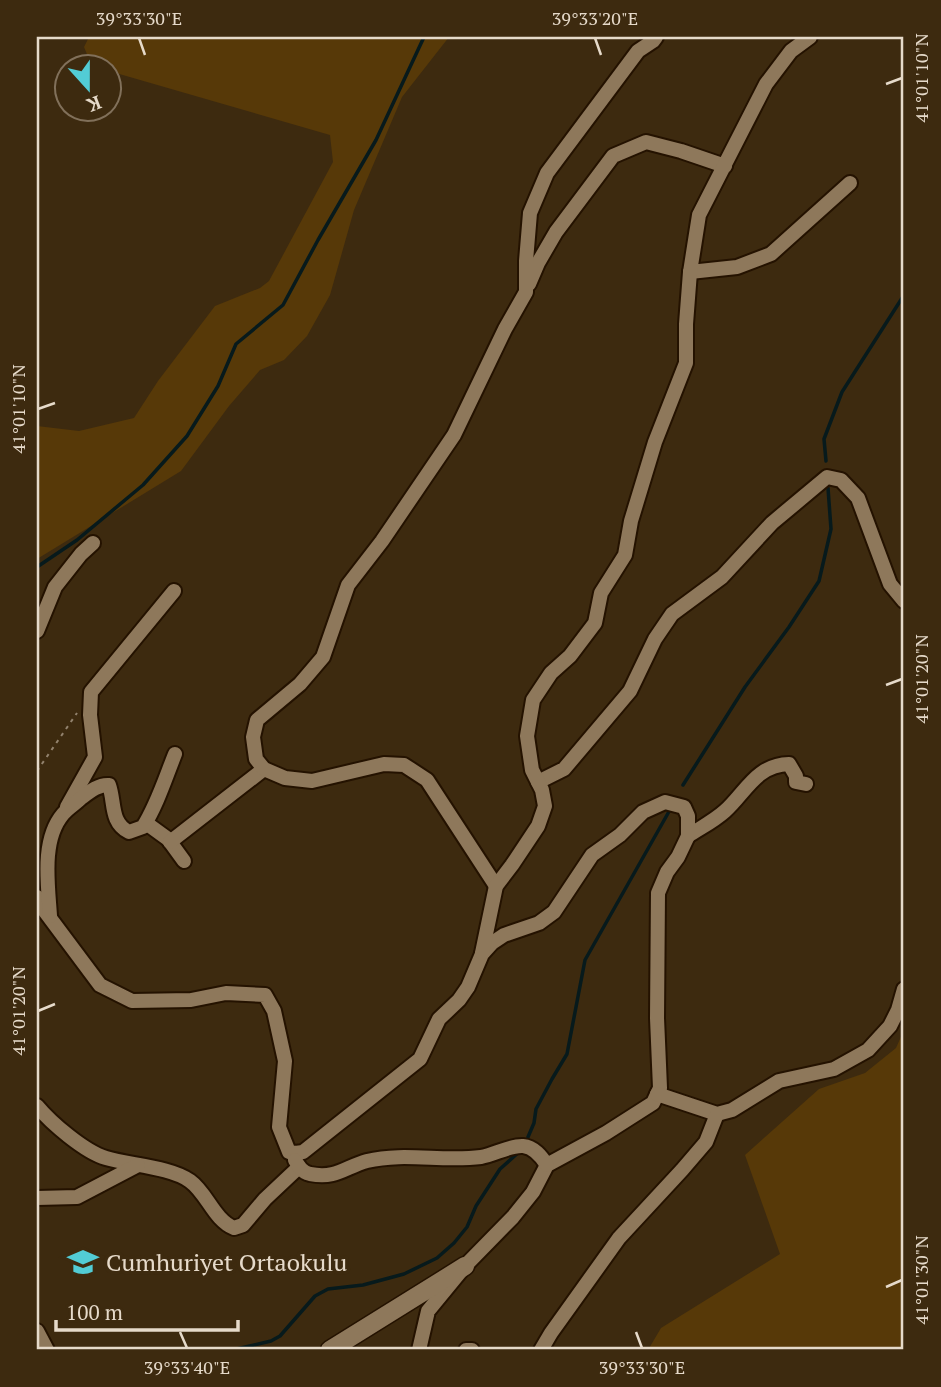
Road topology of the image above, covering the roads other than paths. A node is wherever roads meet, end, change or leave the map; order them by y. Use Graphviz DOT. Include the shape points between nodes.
graph roads {
  1 [pos="656,37"];
  2 [pos="810,37"];
  3 [pos="725,166"];
  4 [pos="850,183"];
  5 [pos="690,272"];
  6 [pos="526,292"];
  7 [pos="93,543"];
  8 [pos="174,591"];
  9 [pos="904,601"];
  10 [pos="37,631"];
  11 [pos="175,754"];
  12 [pos="264,769"];
  13 [pos="538,782"];
  14 [pos="806,784"];
  15 [pos="63,814"];
  16 [pos="146,822"];
  17 [pos="688,836"];
  18 [pos="170,842"];
  19 [pos="184,861"];
  20 [pos="496,886"];
  21 [pos="37,897"];
  22 [pos="50,917"];
  23 [pos="482,954"];
  24 [pos="904,989"];
  25 [pos="657,1094"];
  26 [pos="37,1106"];
  27 [pos="717,1114"];
  28 [pos="289,1152"];
  29 [pos="138,1165"];
  30 [pos="547,1165"];
  31 [pos="299,1167"];
  32 [pos="37,1198"];
  33 [pos="465,1266"];
  34 [pos="37,1331"];
  35 [pos="47,1350"];
  36 [pos="330,1350"];
  37 [pos="419,1350"];
  38 [pos="466,1350"];
  39 [pos="472,1350"];
  40 [pos="541,1350"];
  1 -- 6 [label="street" via="638,51 548,173 530,213"];
  2 -- 3 [label="street" via="791,51 766,84"];
  3 -- 5 [label="street" via="699,215"];
  3 -- 6 [label="street" via="646,142 613,156 556,232"];
  4 -- 5 [label="street" via="771,254 737,267"];
  5 -- 13 [label="street" via="686,363 655,442 625,555 601,593 595,623 533,700 527,736"];
  6 -- 12 [label="street" via="454,435 348,585 323,657 300,684 257,720 253,737 256,759"];
  7 -- 10 [label="street" via="55,587"];
  8 -- 15 [label="street" via="91,692 95,757"];
  9 -- 13 [label="street" via="890,584 858,498 842,480 827,478 772,523 722,577 672,614 629,691 564,769"];
  11 -- 16 [label="street"];
  12 -- 18 [label="street"];
  12 -- 20 [label="street" via="285,778 312,781 384,764 404,765 427,780"];
  13 -- 20 [label="street" via="545,806 538,826"];
  14 -- 17 [label="street" via="796,782 789,764 777,764 743,789 715,820"];
  15 -- 16 [label="street" via="88,793 109,785 121,828 129,832"];
  15 -- 22 [label="street" via="52,834 47,867"];
  16 -- 18 [label="street"];
  17 -- 23 [label="street" via="684,807 665,802 643,812 592,855 554,912 539,923 504,935"];
  17 -- 25 [label="street" via="659,893"];
  18 -- 19 [label="street"];
  20 -- 23 [label="street"];
  21 -- 22 [label="street"];
  22 -- 28 [label="street" via="100,985 132,1001 191,1000 226,993 265,995 274,1011 285,1061 279,1127"];
  23 -- 28 [label="street" via="468,986 439,1019 420,1059 303,1152"];
  24 -- 27 [label="street" via="890,1026 868,1050 834,1069 779,1081 732,1110"];
  25 -- 27 [label="street"];
  25 -- 30 [label="street" via="643,1111"];
  26 -- 29 [label="street" via="78,1143 102,1157"];
  27 -- 40 [label="street" via="706,1142 618,1238"];
  28 -- 31 [label="street"];
  29 -- 31 [label="street" via="189,1180 225,1225 234,1228 243,1225"];
  29 -- 32 [label="street" via="77,1197"];
  30 -- 31 [label="street" via="526,1146 515,1146 459,1159 367,1161 335,1175 309,1174"];
  30 -- 33 [label="street" via="513,1217"];
  33 -- 36 [label="street"];
  33 -- 37 [label="street" via="428,1311"];
  34 -- 35 [label="street"];
  38 -- 39 [label="street"];
}
